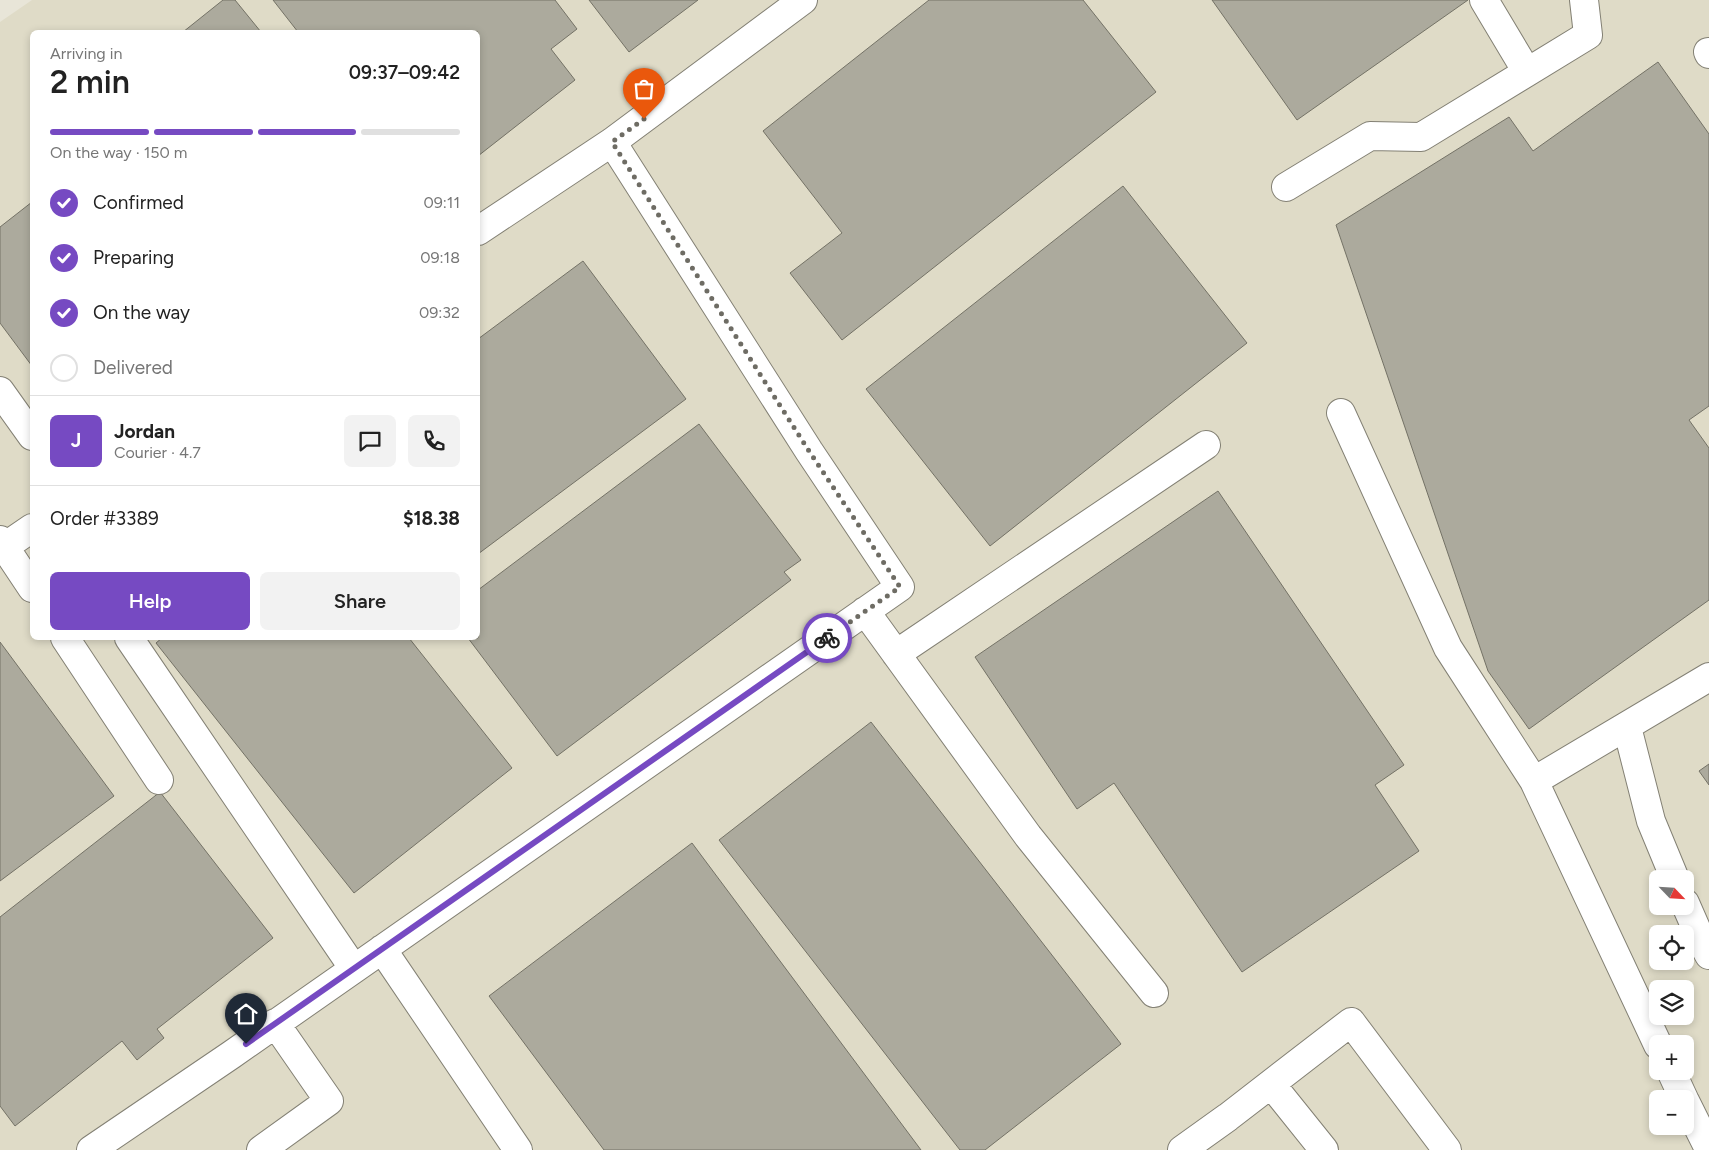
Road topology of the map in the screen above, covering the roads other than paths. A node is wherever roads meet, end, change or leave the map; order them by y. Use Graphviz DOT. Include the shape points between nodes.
graph roads {
  1 [pos="803,0"];
  2 [pos="1484,0"];
  3 [pos="1584,0"];
  4 [pos="1527,72"];
  5 [pos="612,142"];
  6 [pos="1286,187"];
  7 [pos="480,230"];
  8 [pos="0,391"];
  9 [pos="1341,413"];
  10 [pos="30,433"];
  11 [pos="1206,445"];
  12 [pos="30,529"];
  13 [pos="2,546"];
  14 [pos="30,585"];
  15 [pos="865,611"];
  16 [pos="66,640"];
  17 [pos="130,640"];
  18 [pos="896,654"];
  19 [pos="1709,678"];
  20 [pos="1626,727"];
  21 [pos="159,780"];
  22 [pos="1534,781"];
  23 [pos="1671,870"];
  24 [pos="1690,915"];
  25 [pos="382,949"];
  26 [pos="1709,955"];
  27 [pos="354,969"];
  28 [pos="1154,993"];
  29 [pos="276,1023"];
  30 [pos="1653,1035"];
  31 [pos="1271,1084"];
  32 [pos="1694,1118"];
  33 [pos="1709,1149"];
  34 [pos="91,1150"];
  35 [pos="261,1150"];
  36 [pos="518,1150"];
  37 [pos="1182,1150"];
  38 [pos="1324,1150"];
  39 [pos="1447,1150"];
  1 -- 5 [label="street"];
  2 -- 4 [label="street"];
  3 -- 4 [label="street" via="1588,35"];
  4 -- 6 [label="street" via="1421,137 1370,136"];
  5 -- 7 [label="street"];
  5 -- 15 [label="street" via="803,443 900,587"];
  8 -- 10 [label="street"];
  9 -- 22 [label="street" via="1448,648"];
  11 -- 18 [label="street"];
  12 -- 13 [label="street"];
  13 -- 14 [label="street"];
  15 -- 18 [label="street"];
  15 -- 25 [label="street"];
  16 -- 21 [label="street"];
  17 -- 27 [label="street"];
  18 -- 28 [label="street" via="1028,836"];
  19 -- 20 [label="street"];
  20 -- 22 [label="street"];
  20 -- 23 [label="street" via="1651,821"];
  22 -- 30 [label="street"];
  24 -- 26 [label="street"];
  25 -- 27 [label="street"];
  25 -- 36 [label="street"];
  27 -- 29 [label="street"];
  29 -- 34 [label="street"];
  29 -- 35 [label="street" via="329,1101"];
  31 -- 37 [label="street"];
  31 -- 38 [label="street"];
  31 -- 39 [label="street" via="1351,1022"];
  32 -- 33 [label="street"];
}
